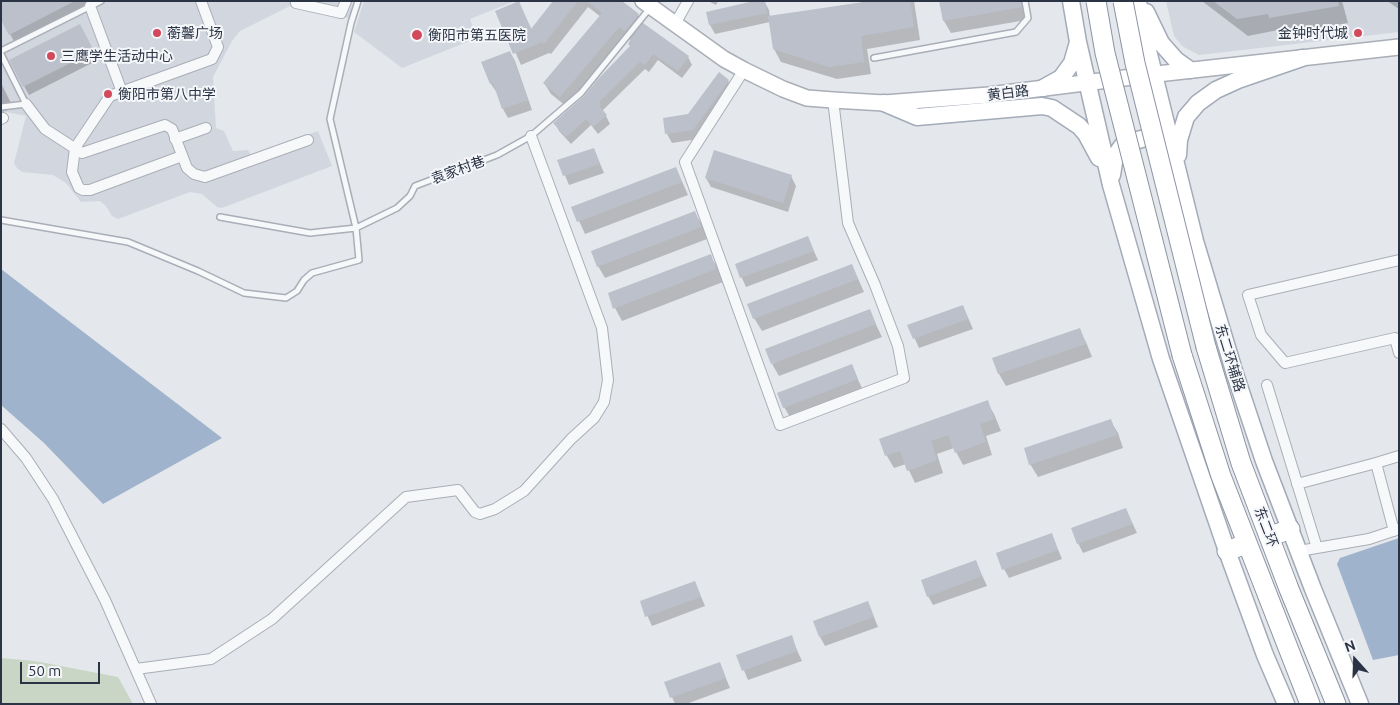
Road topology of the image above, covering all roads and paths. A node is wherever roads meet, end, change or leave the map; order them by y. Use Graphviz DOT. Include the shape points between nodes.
graph roads {
  1 [pos="101,1"];
  2 [pos="202,1"];
  3 [pos="296,1"];
  4 [pos="346,1"];
  5 [pos="358,1"];
  6 [pos="688,1"];
  7 [pos="1025,1"];
  8 [pos="1071,1"];
  9 [pos="1087,1"];
  10 [pos="1096,1"];
  11 [pos="1108,1"];
  12 [pos="1123,1"];
  13 [pos="1139,1"];
  14 [pos="647,4"];
  15 [pos="90,6"];
  16 [pos="676,24"];
  17 [pos="1078,42"];
  18 [pos="1399,47"];
  19 [pos="1,52"];
  20 [pos="874,58"];
  21 [pos="1302,58"];
  22 [pos="744,70"];
  23 [pos="1190,70"];
  24 [pos="1154,74"];
  25 [pos="1088,83"];
  26 [pos="1044,88"];
  27 [pos="122,92"];
  28 [pos="833,100"];
  29 [pos="884,103"];
  30 [pos="26,104"];
  31 [pos="1,107"];
  32 [pos="206,128"];
  33 [pos="531,136"];
  34 [pos="176,139"];
  35 [pos="308,140"];
  36 [pos="75,148"];
  37 [pos="182,156"];
  38 [pos="1178,170"];
  39 [pos="1111,185"];
  40 [pos="220,217"];
  41 [pos="1,220"];
  42 [pos="356,228"];
  43 [pos="1399,260"];
  44 [pos="1399,353"];
  45 [pos="1267,385"];
  46 [pos="1,429"];
  47 [pos="1399,456"];
  48 [pos="1376,463"];
  49 [pos="1297,484"];
  50 [pos="1290,529"];
  51 [pos="1396,530"];
  52 [pos="1269,537"];
  53 [pos="1246,544"];
  54 [pos="1317,548"];
  55 [pos="1227,551"];
  56 [pos="1299,551"];
  57 [pos="136,669"];
  58 [pos="151,704"];
  59 [pos="1286,704"];
  60 [pos="1310,704"];
  61 [pos="1336,704"];
  62 [pos="1360,704"];
  1 -- 15 [label="lane"];
  2 -- 27 [label="street" via="218,47 212,59"];
  3 -- 4 [label="street" via="341,13"];
  5 -- 42 [label="lane" via="330,119"];
  6 -- 16 [label="street"];
  7 -- 20 [label="lane" via="1028,18 1016,32"];
  8 -- 17 [label="main road"];
  9 -- 11 [label="main road"];
  10 -- 53 [label="highway, 东二环, bridge" via="1105,53 1182,355"];
  12 -- 52 [label="highway, 东二环, bridge" via="1135,63 1206,347 1241,463"];
  13 -- 23 [label="main road" via="1161,43"];
  13 -- 24 [label="main road, 东二环辅路"];
  14 -- 16 [label="main road, 黄白路"];
  14 -- 33 [label="lane, 袁家村巷" via="581,93"];
  15 -- 19 [label="lane"];
  15 -- 27 [label="street"];
  16 -- 22 [label="main road, 黄白路"];
  17 -- 25 [label="main road"];
  17 -- 26 [label="main road" via="1072,63 1061,78"];
  18 -- 21 [label="main road, 黄白路"];
  19 -- 30 [label="lane"];
  21 -- 23 [label="main road, 黄白路"];
  21 -- 38 [label="main road" via="1238,80 1198,103 1186,117 1181,133"];
  22 -- 28 [label="main road, 黄白路" via="807,98"];
  22 -- 28 [label="street" via="685,162 780,425 904,378 894,337 848,223"];
  23 -- 24 [label="main road, 黄白路"];
  24 -- 25 [label="main road, 黄白路"];
  24 -- 38 [label="main road, 东二环辅路"];
  25 -- 26 [label="main road, 黄白路"];
  25 -- 39 [label="main road"];
  26 -- 29 [label="main road, 黄白路"];
  27 -- 36 [label="street" via="110,96"];
  28 -- 29 [label="main road, 黄白路"];
  29 -- 39 [label="main road" via="917,117 1031,106 1052,108 1086,134"];
  30 -- 31 [label="lane"];
  30 -- 36 [label="street" via="45,129"];
  32 -- 34 [label="street"];
  33 -- 42 [label="lane, 袁家村巷" via="497,155 415,186 410,196 396,208"];
  33 -- 57 [label="street" via="602,328 608,380 604,402 594,418 524,491 496,510 475,512 458,490 406,497 272,619 211,659"];
  34 -- 36 [label="street" via="172,129 164,126 82,152"];
  34 -- 37 [label="street"];
  35 -- 37 [label="street" via="206,177 187,168"];
  36 -- 37 [label="street" via="72,172 83,190"];
  38 -- 39 [label="main road" via="1169,151 1160,144 1150,138 1138,139 1118,150"];
  38 -- 50 [label="main road, 东二环辅路" via="1195,241 1235,374"];
  39 -- 55 [label="main road" via="1161,359"];
  40 -- 42 [label="lane, 袁家村巷" via="310,233"];
  41 -- 42 [label="lane" via="128,242 244,293 286,298 297,291 312,273 359,260"];
  43 -- 44 [label="street" via="1248,295 1261,335 1285,363 1395,338"];
  45 -- 49 [label="street"];
  46 -- 57 [label="street" via="26,458 53,499"];
  47 -- 48 [label="street"];
  48 -- 49 [label="street"];
  48 -- 51 [label="street"];
  49 -- 54 [label="street"];
  50 -- 52 [label="highway"];
  50 -- 56 [label="main road, 东二环辅路"];
  51 -- 54 [label="street"];
  52 -- 61 [label="highway, 东二环"];
  53 -- 55 [label="highway"];
  53 -- 60 [label="highway, 东二环"];
  54 -- 56 [label="street"];
  55 -- 59 [label="main road"];
  56 -- 62 [label="main road, 东二环辅路"];
  57 -- 58 [label="street"];
}
